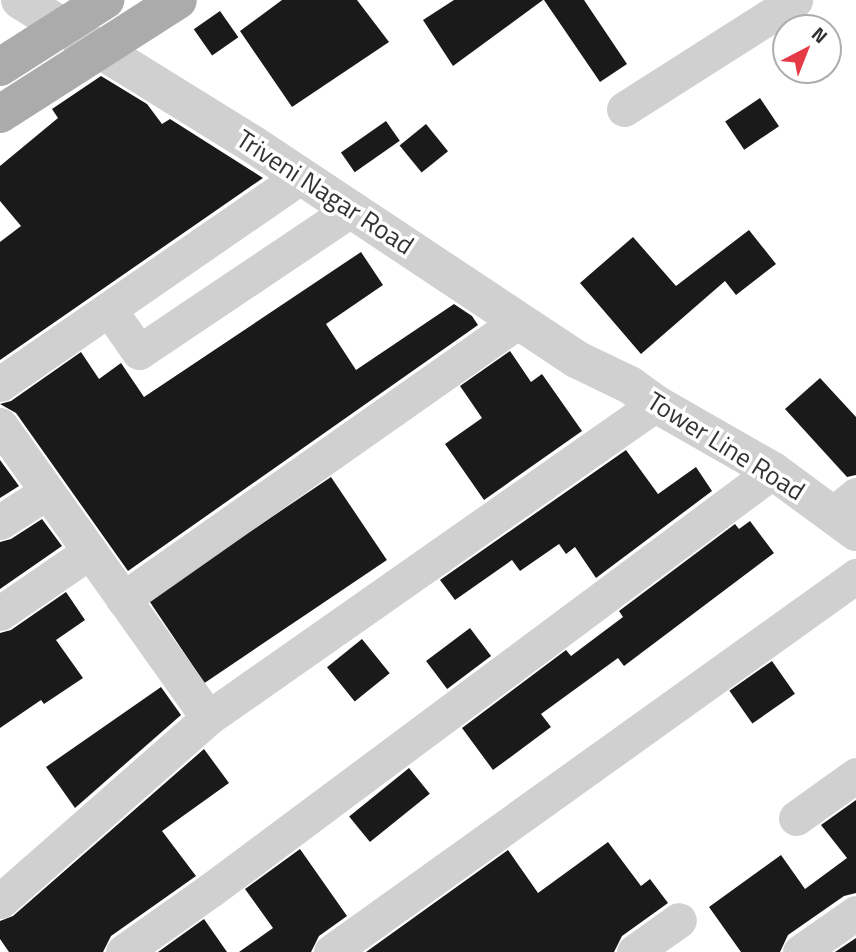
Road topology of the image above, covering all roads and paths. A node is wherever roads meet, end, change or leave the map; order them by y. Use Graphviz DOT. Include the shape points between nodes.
graph roads {
  1 [pos="20,0"];
  2 [pos="105,0"];
  3 [pos="178,0"];
  4 [pos="795,0"];
  5 [pos="63,27"];
  6 [pos="100,50"];
  7 [pos="0,67"];
  8 [pos="624,110"];
  9 [pos="0,114"];
  10 [pos="301,176"];
  11 [pos="352,209"];
  12 [pos="109,309"];
  13 [pos="518,321"];
  14 [pos="0,384"];
  15 [pos="643,395"];
  16 [pos="0,425"];
  17 [pos="773,471"];
  18 [pos="47,492"];
  19 [pos="848,514"];
  20 [pos="0,522"];
  21 [pos="89,552"];
  22 [pos="856,576"];
  23 [pos="123,600"];
  24 [pos="0,614"];
  25 [pos="208,718"];
  26 [pos="856,775"];
  27 [pos="796,818"];
  28 [pos="0,901"];
  29 [pos="856,913"];
  30 [pos="679,920"];
  31 [pos="123,952"];
  32 [pos="331,952"];
  33 [pos="634,952"];
  34 [pos="800,952"];
  1 -- 5 [label="street, Triveni Nagar Road"];
  2 -- 5 [label="main road"];
  3 -- 6 [label="main road"];
  4 -- 8 [label="street"];
  5 -- 6 [label="street, Triveni Nagar Road"];
  5 -- 7 [label="main road"];
  6 -- 9 [label="main road"];
  6 -- 10 [label="street, Triveni Nagar Road"];
  10 -- 11 [label="street, Triveni Nagar Road"];
  10 -- 12 [label="street"];
  11 -- 12 [label="street" via="139,352"];
  11 -- 13 [label="street, Triveni Nagar Road"];
  12 -- 14 [label="street"];
  13 -- 15 [label="street, Triveni Nagar Road"];
  13 -- 23 [label="street"];
  15 -- 17 [label="street, Tower Line Road"];
  15 -- 25 [label="street"];
  16 -- 18 [label="street"];
  17 -- 19 [label="street, Tower Line Road"];
  17 -- 31 [label="street"];
  18 -- 20 [label="street"];
  18 -- 21 [label="street"];
  21 -- 23 [label="street"];
  21 -- 24 [label="street"];
  22 -- 32 [label="street"];
  23 -- 25 [label="street"];
  25 -- 28 [label="street"];
  26 -- 27 [label="street"];
  29 -- 34 [label="street"];
  30 -- 33 [label="street"];
}
